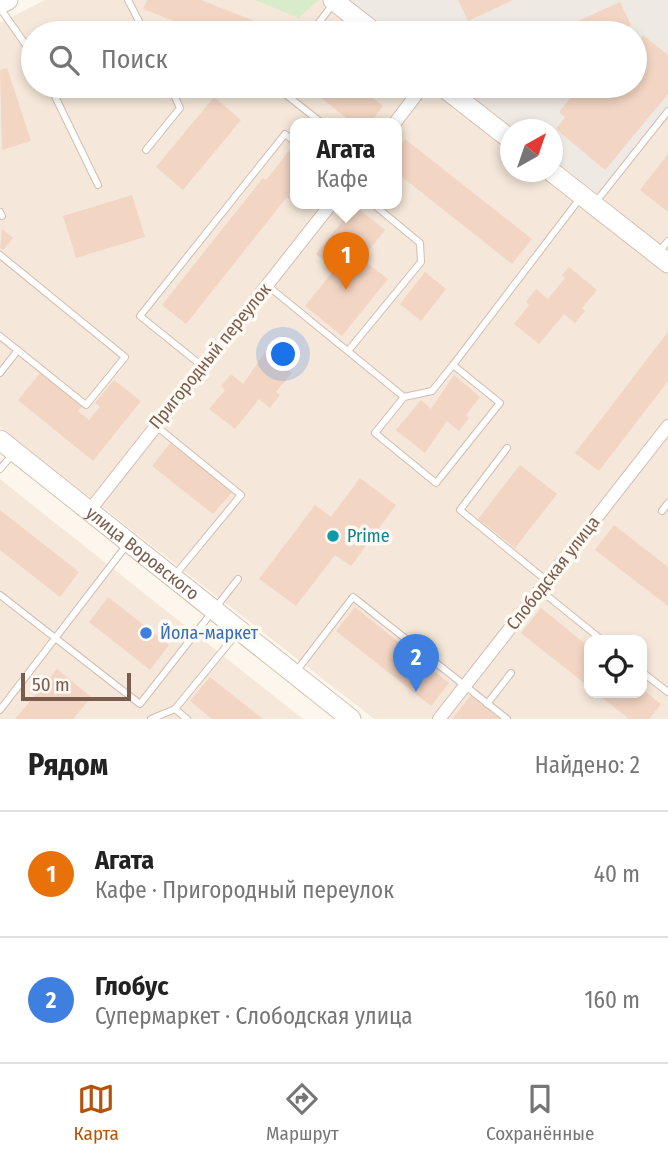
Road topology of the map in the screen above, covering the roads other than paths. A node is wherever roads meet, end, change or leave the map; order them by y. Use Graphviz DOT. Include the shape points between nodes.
graph roads {
  1 [pos="9,0"];
  2 [pos="128,0"];
  3 [pos="333,1"];
  4 [pos="0,6"];
  5 [pos="138,21"];
  6 [pos="319,21"];
  7 [pos="359,21"];
  8 [pos="21,37"];
  9 [pos="56,98"];
  10 [pos="175,98"];
  11 [pos="290,98"];
  12 [pos="414,98"];
  13 [pos="457,98"];
  14 [pos="668,111"];
  15 [pos="315,118"];
  16 [pos="399,118"];
  17 [pos="500,131"];
  18 [pos="290,138"];
  19 [pos="146,150"];
  20 [pos="563,181"];
  21 [pos="98,185"];
  22 [pos="588,200"];
  23 [pos="327,209"];
  24 [pos="379,209"];
  25 [pos="664,253"];
  26 [pos="0,256"];
  27 [pos="268,286"];
  28 [pos="0,336"];
  29 [pos="18,350"];
  30 [pos="348,351"];
  31 [pos="453,365"];
  32 [pos="202,366"];
  33 [pos="0,373"];
  34 [pos="404,397"];
  35 [pos="154,425"];
  36 [pos="668,426"];
  37 [pos="7,445"];
  38 [pos="507,449"];
  39 [pos="0,469"];
  40 [pos="668,503"];
  41 [pos="90,510"];
  42 [pos="662,511"];
  43 [pos="130,542"];
  44 [pos="174,577"];
  45 [pos="238,579"];
  46 [pos="543,586"];
  47 [pos="0,595"];
  48 [pos="214,609"];
  49 [pos="240,630"];
  50 [pos="597,635"];
  51 [pos="55,638"];
  52 [pos="511,673"];
  53 [pos="295,674"];
  54 [pos="647,675"];
  55 [pos="465,686"];
  56 [pos="668,692"];
  57 [pos="487,704"];
  58 [pos="175,709"];
  59 [pos="0,710"];
  60 [pos="151,719"];
  61 [pos="187,719"];
  62 [pos="351,719"];
  63 [pos="439,719"];
  64 [pos="507,719"];
  1 -- 4 [label="main road"];
  2 -- 5 [label="lane"];
  3 -- 6 [label="lane"];
  3 -- 7 [label="main road"];
  4 -- 8 [label="lane"];
  9 -- 21 [label="lane"];
  10 -- 19 [label="lane" via="180,108"];
  11 -- 15 [label="lane"];
  12 -- 16 [label="street"];
  13 -- 17 [label="main road"];
  14 -- 22 [label="lane"];
  18 -- 32 [label="lane" via="285,134 140,316"];
  20 -- 22 [label="main road"];
  22 -- 25 [label="main road"];
  22 -- 31 [label="lane"];
  23 -- 27 [label="street, Пригородный переулок"];
  24 -- 30 [label="lane" via="420,243 421,262"];
  26 -- 29 [label="lane" via="125,356 86,405"];
  27 -- 30 [label="lane"];
  27 -- 32 [label="street, Пригородный переулок"];
  28 -- 29 [label="lane"];
  29 -- 33 [label="lane"];
  30 -- 34 [label="lane"];
  31 -- 34 [label="lane" via="432,391"];
  31 -- 34 [label="lane" via="500,403 436,483 375,433"];
  32 -- 35 [label="street, Пригородный переулок"];
  35 -- 41 [label="street, Пригородный переулок"];
  35 -- 44 [label="lane" via="241,495"];
  36 -- 46 [label="street, Слободская улица"];
  37 -- 39 [label="lane"];
  37 -- 41 [label="main road, улица Воровского"];
  38 -- 46 [label="lane" via="460,510"];
  40 -- 42 [label="lane"];
  41 -- 43 [label="main road, улица Воровского"];
  43 -- 44 [label="main road, улица Воровского"];
  43 -- 51 [label="lane"];
  44 -- 48 [label="main road, улица Воровского"];
  45 -- 48 [label="lane"];
  46 -- 50 [label="lane"];
  46 -- 55 [label="street, Слободская улица"];
  47 -- 51 [label="lane"];
  48 -- 49 [label="main road, улица Воровского"];
  48 -- 51 [label="lane" via="140,704"];
  49 -- 53 [label="main road, улица Воровского"];
  49 -- 58 [label="lane"];
  51 -- 59 [label="lane"];
  52 -- 57 [label="lane"];
  53 -- 55 [label="lane" via="353,597"];
  53 -- 62 [label="main road, улица Воровского"];
  54 -- 56 [label="lane"];
  55 -- 57 [label="lane"];
  55 -- 63 [label="street, Слободская улица"];
  57 -- 64 [label="lane"];
  58 -- 60 [label="lane"];
  58 -- 61 [label="lane"];
}
